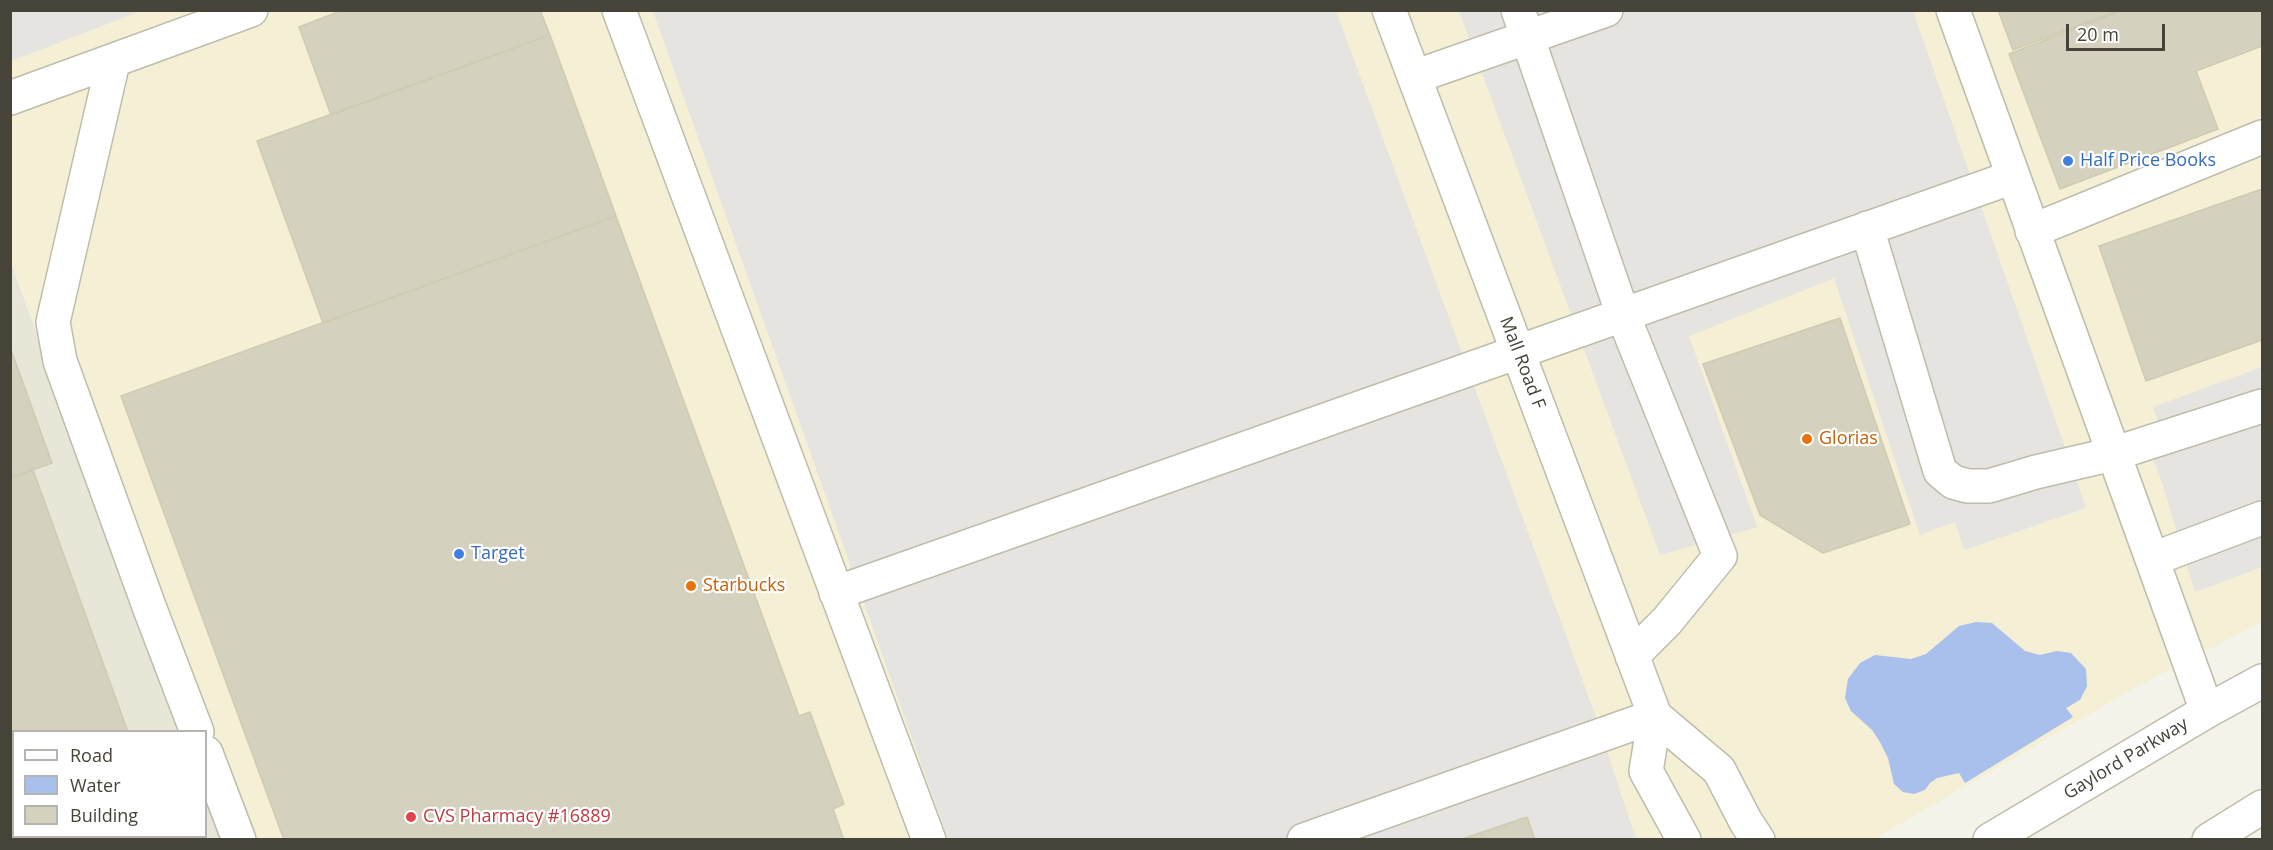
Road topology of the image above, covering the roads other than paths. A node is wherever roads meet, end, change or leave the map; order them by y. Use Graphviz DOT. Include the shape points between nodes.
graph roads {
  1 [pos="251,10"];
  2 [pos="619,10"];
  3 [pos="1389,10"];
  4 [pos="1606,10"];
  5 [pos="1953,10"];
  6 [pos="1524,24"];
  7 [pos="113,62"];
  8 [pos="1414,77"];
  9 [pos="10,98"];
  10 [pos="2262,137"];
  11 [pos="2013,177"];
  12 [pos="1867,228"];
  13 [pos="2032,231"];
  14 [pos="1623,315"];
  15 [pos="1518,352"];
  16 [pos="2262,406"];
  17 [pos="2113,454"];
  18 [pos="2262,518"];
  19 [pos="2153,559"];
  20 [pos="836,593"];
  21 [pos="1632,656"];
  22 [pos="2262,681"];
  23 [pos="2207,711"];
  24 [pos="1655,716"];
  25 [pos="196,730"];
  26 [pos="207,756"];
  27 [pos="2262,807"];
  28 [pos="239,840"];
  29 [pos="929,840"];
  30 [pos="1304,840"];
  31 [pos="1684,840"];
  32 [pos="1758,840"];
  33 [pos="1990,840"];
  34 [pos="2209,840"];
  1 -- 7 [label="street"];
  2 -- 20 [label="street"];
  3 -- 8 [label="street, Mall Road F"];
  4 -- 6 [label="street"];
  5 -- 11 [label="street"];
  6 -- 8 [label="street"];
  6 -- 14 [label="street"];
  7 -- 9 [label="street"];
  7 -- 25 [label="street" via="53,322 60,361"];
  8 -- 15 [label="street, Mall Road F"];
  10 -- 13 [label="street"];
  11 -- 12 [label="street"];
  11 -- 13 [label="street"];
  12 -- 14 [label="street"];
  12 -- 17 [label="street" via="1940,471 1953,482 1989,486"];
  13 -- 17 [label="street"];
  14 -- 15 [label="street"];
  14 -- 21 [label="street" via="1720,556 1667,621"];
  15 -- 20 [label="street"];
  15 -- 21 [label="street, Mall Road F"];
  16 -- 17 [label="street"];
  17 -- 19 [label="street"];
  18 -- 19 [label="street"];
  19 -- 23 [label="street"];
  20 -- 29 [label="street"];
  21 -- 24 [label="street, Mall Road F"];
  22 -- 23 [label="street, Gaylord Parkway"];
  23 -- 33 [label="street, Gaylord Parkway"];
  24 -- 30 [label="street"];
  24 -- 31 [label="street" via="1646,771"];
  24 -- 32 [label="street, Mall Road F" via="1719,770"];
  26 -- 28 [label="street"];
  27 -- 34 [label="street"];
}
